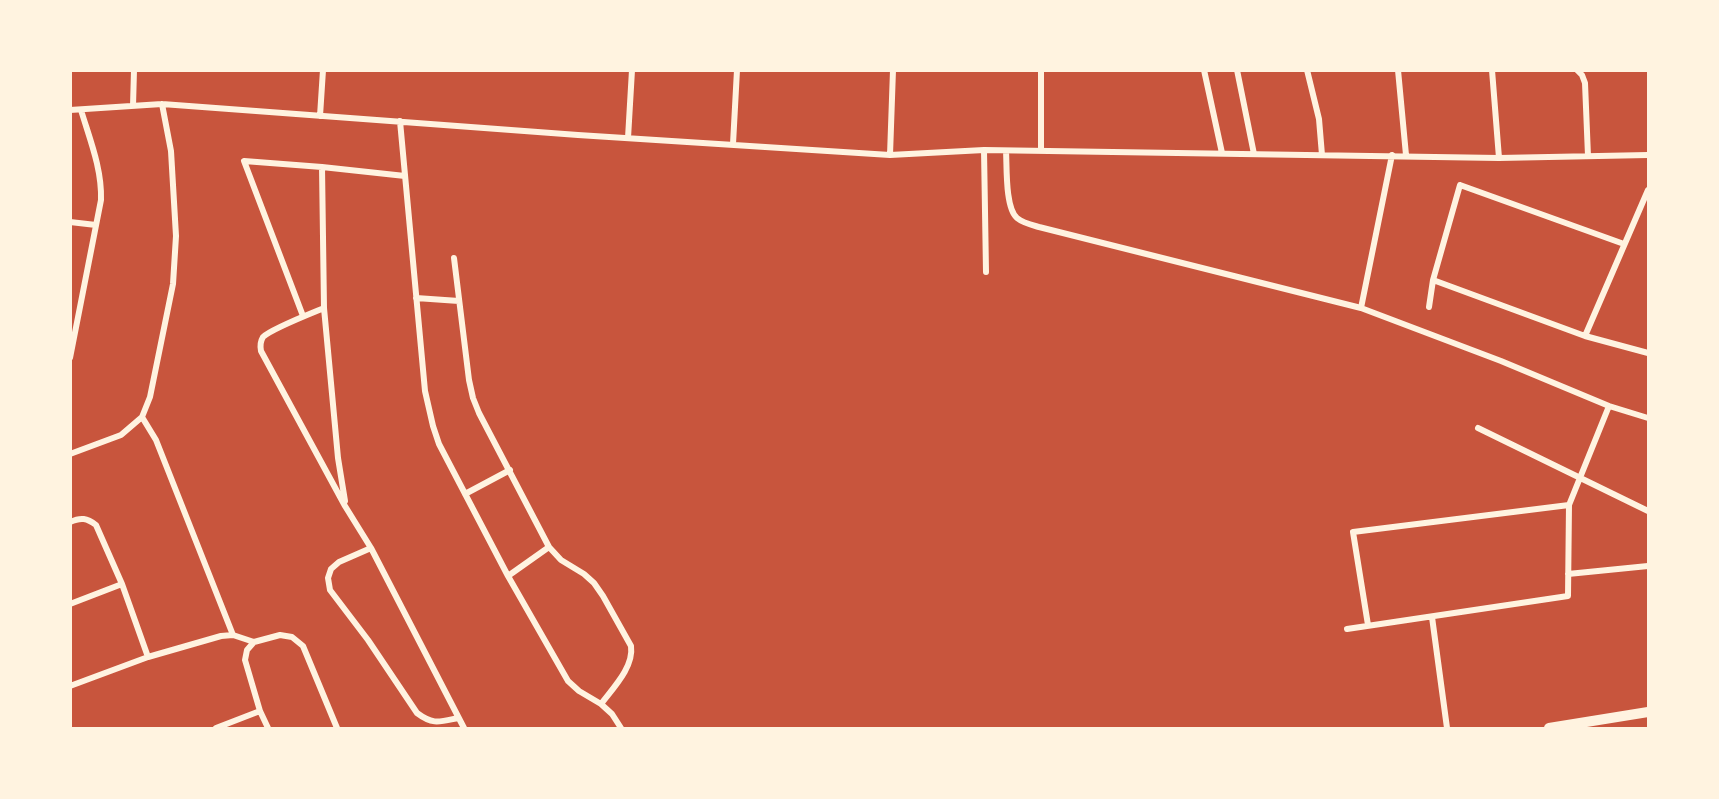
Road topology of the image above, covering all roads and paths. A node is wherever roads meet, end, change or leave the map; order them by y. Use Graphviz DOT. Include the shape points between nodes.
graph roads {
  1 [pos="134,70"];
  2 [pos="323,70"];
  3 [pos="632,70"];
  4 [pos="737,70"];
  5 [pos="893,70"];
  6 [pos="1041,70"];
  7 [pos="1204,70"];
  8 [pos="1236,70"];
  9 [pos="1307,70"];
  10 [pos="1398,70"];
  11 [pos="1492,70"];
  12 [pos="1577,70"];
  13 [pos="162,104"];
  14 [pos="133,106"];
  15 [pos="70,110"];
  16 [pos="81,110"];
  17 [pos="320,116"];
  18 [pos="400,122"];
  19 [pos="627,138"];
  20 [pos="733,144"];
  21 [pos="984,150"];
  22 [pos="1006,151"];
  23 [pos="1041,151"];
  24 [pos="1222,153"];
  25 [pos="1254,154"];
  26 [pos="1322,154"];
  27 [pos="890,155"];
  28 [pos="1392,155"];
  29 [pos="1406,155"];
  30 [pos="1648,155"];
  31 [pos="1588,156"];
  32 [pos="1499,158"];
  33 [pos="322,167"];
  34 [pos="405,176"];
  35 [pos="1648,190"];
  36 [pos="70,222"];
  37 [pos="96,225"];
  38 [pos="1624,244"];
  39 [pos="454,258"];
  40 [pos="986,272"];
  41 [pos="1433,280"];
  42 [pos="416,298"];
  43 [pos="459,301"];
  44 [pos="1430,307"];
  45 [pos="324,308"];
  46 [pos="1361,308"];
  47 [pos="303,316"];
  48 [pos="1585,336"];
  49 [pos="1648,353"];
  50 [pos="70,358"];
  51 [pos="1609,406"];
  52 [pos="142,417"];
  53 [pos="1648,418"];
  54 [pos="1478,428"];
  55 [pos="70,454"];
  56 [pos="510,470"];
  57 [pos="1580,478"];
  58 [pos="465,494"];
  59 [pos="1569,505"];
  60 [pos="345,506"];
  61 [pos="1648,512"];
  62 [pos="70,522"];
  63 [pos="371,548"];
  64 [pos="549,548"];
  65 [pos="1648,566"];
  66 [pos="1568,574"];
  67 [pos="508,576"];
  68 [pos="122,584"];
  69 [pos="70,604"];
  70 [pos="1432,617"];
  71 [pos="1368,625"];
  72 [pos="1347,629"];
  73 [pos="233,635"];
  74 [pos="254,642"];
  75 [pos="148,657"];
  76 [pos="70,686"];
  77 [pos="601,704"];
  78 [pos="260,711"];
  79 [pos="1648,712"];
  80 [pos="458,718"];
  81 [pos="216,729"];
  82 [pos="268,729"];
  83 [pos="337,729"];
  84 [pos="464,729"];
  85 [pos="621,729"];
  86 [pos="1447,729"];
  87 [pos="1549,729"];
  1 -- 14 [label="street"];
  2 -- 17 [label="street"];
  3 -- 19 [label="street"];
  4 -- 20 [label="street"];
  5 -- 27 [label="street"];
  6 -- 23 [label="street"];
  7 -- 24 [label="street"];
  8 -- 25 [label="street"];
  9 -- 26 [label="street" via="1319,119"];
  10 -- 29 [label="street"];
  11 -- 32 [label="street"];
  12 -- 31 [label="street" via="1585,83"];
  13 -- 14 [label="street"];
  13 -- 17 [label="street"];
  13 -- 52 [label="street" via="171,151 175,257 150,397"];
  14 -- 16 [label="street"];
  15 -- 16 [label="street"];
  16 -- 37 [label="street" via="102,183"];
  17 -- 18 [label="street"];
  18 -- 19 [label="street"];
  18 -- 34 [label="street"];
  19 -- 20 [label="street"];
  20 -- 27 [label="street"];
  21 -- 22 [label="street"];
  21 -- 27 [label="street"];
  21 -- 40 [label="street"];
  22 -- 23 [label="street"];
  22 -- 46 [label="street" via="1012,211 1025,222"];
  23 -- 24 [label="street"];
  24 -- 25 [label="street"];
  25 -- 26 [label="street"];
  26 -- 28 [label="street"];
  28 -- 29 [label="street"];
  28 -- 46 [label="street"];
  29 -- 32 [label="street"];
  30 -- 31 [label="street"];
  31 -- 32 [label="street"];
  33 -- 34 [label="street"];
  33 -- 45 [label="street"];
  33 -- 47 [label="street" via="244,161"];
  34 -- 42 [label="street"];
  35 -- 38 [label="street"];
  36 -- 37 [label="street"];
  37 -- 50 [label="street"];
  38 -- 41 [label="street" via="1460,185"];
  38 -- 48 [label="street"];
  39 -- 43 [label="street"];
  41 -- 44 [label="street"];
  41 -- 48 [label="street"];
  42 -- 43 [label="street"];
  42 -- 58 [label="street" via="429,408 440,444"];
  43 -- 56 [label="street" via="473,398"];
  45 -- 47 [label="street"];
  45 -- 60 [label="street"];
  46 -- 51 [label="street"];
  47 -- 60 [label="street" via="264,336 261,351"];
  48 -- 49 [label="street"];
  51 -- 53 [label="street"];
  51 -- 57 [label="street"];
  52 -- 55 [label="street" via="121,435"];
  52 -- 73 [label="street" via="156,440"];
  54 -- 57 [label="street"];
  56 -- 58 [label="street"];
  56 -- 64 [label="street"];
  57 -- 59 [label="street"];
  57 -- 61 [label="street"];
  58 -- 67 [label="street"];
  59 -- 66 [label="street"];
  59 -- 71 [label="street" via="1353,532"];
  60 -- 63 [label="street"];
  62 -- 68 [label="street" via="88,519 96,525"];
  63 -- 80 [label="street"];
  63 -- 80 [label="street" via="331,569 330,590 417,713 435,723"];
  64 -- 67 [label="street"];
  64 -- 77 [label="street" via="594,583 631,646 628,665"];
  65 -- 66 [label="street"];
  66 -- 70 [label="street" via="1568,596"];
  67 -- 77 [label="street" via="568,681"];
  68 -- 69 [label="street"];
  68 -- 75 [label="street"];
  70 -- 71 [label="street"];
  70 -- 86 [label="street"];
  71 -- 72 [label="street"];
  73 -- 74 [label="street"];
  73 -- 75 [label="street"];
  74 -- 78 [label="street" via="245,660"];
  74 -- 83 [label="street" via="280,635 292,637 303,646"];
  75 -- 76 [label="street"];
  77 -- 85 [label="street"];
  78 -- 81 [label="street"];
  78 -- 82 [label="street"];
  79 -- 87 [label="street"];
  80 -- 84 [label="street"];
}
